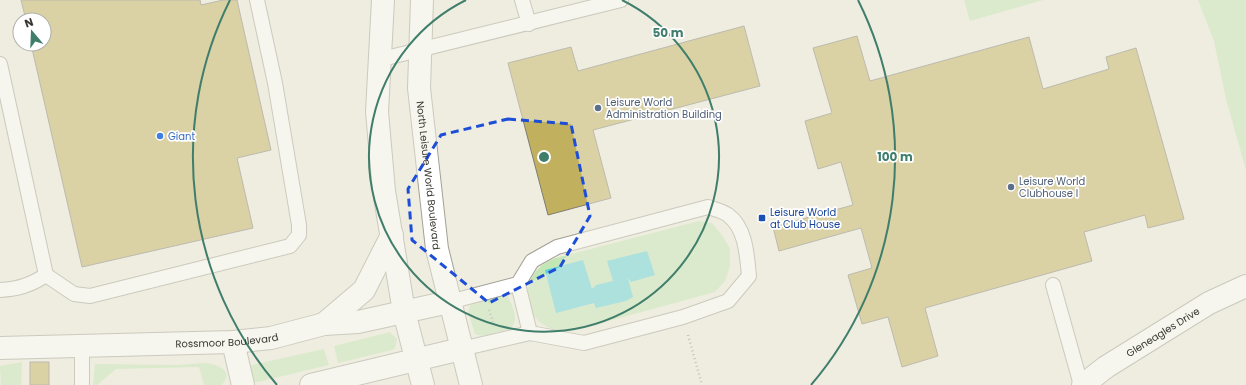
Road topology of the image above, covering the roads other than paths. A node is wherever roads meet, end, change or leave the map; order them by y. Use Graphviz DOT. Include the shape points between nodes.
graph roads {
  1 [pos="257,0"];
  2 [pos="383,0"];
  3 [pos="422,0"];
  4 [pos="522,0"];
  5 [pos="621,0"];
  6 [pos="528,24"];
  7 [pos="421,49"];
  8 [pos="378,60"];
  9 [pos="0,64"];
  10 [pos="392,235"];
  11 [pos="46,276"];
  12 [pos="518,284"];
  13 [pos="1053,285"];
  14 [pos="1246,286"];
  15 [pos="0,290"];
  16 [pos="449,302"];
  17 [pos="404,312"];
  18 [pos="324,324"];
  19 [pos="530,333"];
  20 [pos="233,342"];
  21 [pos="82,347"];
  22 [pos="0,348"];
  23 [pos="461,349"];
  24 [pos="416,359"];
  25 [pos="348,382"];
  26 [pos="82,385"];
  27 [pos="243,385"];
  28 [pos="311,385"];
  29 [pos="423,385"];
  30 [pos="471,385"];
  31 [pos="1082,385"];
  1 -- 11 [label="lane" via="275,83 299,235 290,246 90,296 74,294"];
  2 -- 8 [label="street"];
  3 -- 7 [label="street, North Leisure World Boulevard"];
  4 -- 6 [label="lane"];
  5 -- 6 [label="lane"];
  6 -- 7 [label="lane"];
  7 -- 8 [label="lane"];
  7 -- 16 [label="street, North Leisure World Boulevard" via="419,88 436,242"];
  8 -- 10 [label="street" via="377,112 384,191"];
  9 -- 11 [label="lane"];
  10 -- 17 [label="street"];
  10 -- 18 [label="street" via="364,290"];
  11 -- 15 [label="lane" via="15,289"];
  12 -- 16 [label="lane"];
  12 -- 19 [label="lane"];
  12 -- 19 [label="lane" via="532,261 557,247 708,207 728,214 738,226 747,250 748,276 728,301 683,318 584,343"];
  13 -- 31 [label="lane"];
  14 -- 31 [label="street, Gleneagles Drive" via="1209,303 1106,367"];
  16 -- 17 [label="street, Rossmoor Boulevard"];
  16 -- 23 [label="street, North Leisure World Boulevard"];
  17 -- 18 [label="street, Rossmoor Boulevard" via="358,322"];
  17 -- 24 [label="street"];
  18 -- 20 [label="street, Rossmoor Boulevard" via="272,338"];
  19 -- 23 [label="lane"];
  20 -- 21 [label="street, Rossmoor Boulevard"];
  20 -- 27 [label="street"];
  21 -- 22 [label="street, Rossmoor Boulevard"];
  21 -- 26 [label="lane"];
  23 -- 24 [label="street"];
  23 -- 30 [label="street, North Leisure World Boulevard"];
  24 -- 25 [label="street"];
  24 -- 29 [label="street"];
  25 -- 28 [label="street"];
}
